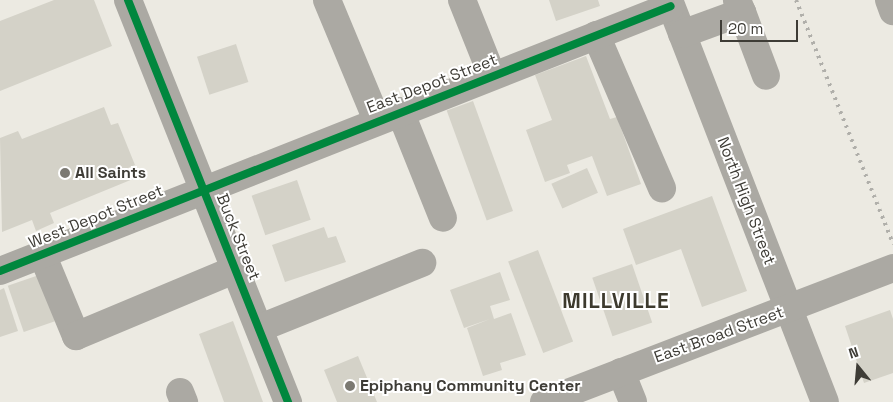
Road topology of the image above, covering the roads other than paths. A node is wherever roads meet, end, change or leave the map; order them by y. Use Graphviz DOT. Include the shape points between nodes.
graph roads {
  1 [pos="128,0"];
  2 [pos="327,0"];
  3 [pos="462,0"];
  4 [pos="889,0"];
  5 [pos="670,3"];
  6 [pos="740,6"];
  7 [pos="893,11"];
  8 [pos="682,34"];
  9 [pos="596,36"];
  10 [pos="492,75"];
  11 [pos="766,76"];
  12 [pos="389,116"];
  13 [pos="203,188"];
  14 [pos="662,188"];
  15 [pos="443,218"];
  16 [pos="42,254"];
  17 [pos="422,263"];
  18 [pos="893,268"];
  19 [pos="236,269"];
  20 [pos="0,271"];
  21 [pos="788,310"];
  22 [pos="260,328"];
  23 [pos="621,372"];
  24 [pos="288,402"];
  25 [pos="544,402"];
  26 [pos="633,402"];
  27 [pos="826,402"];
  1 -- 13 [label="street, Buck Street"];
  2 -- 12 [label="street"];
  3 -- 10 [label="street"];
  4 -- 7 [label="street"];
  5 -- 8 [label="street, North High Street"];
  5 -- 9 [label="street, East Depot Street"];
  6 -- 8 [label="street"];
  6 -- 11 [label="street"];
  8 -- 21 [label="street, North High Street"];
  9 -- 10 [label="street, East Depot Street"];
  9 -- 14 [label="street"];
  10 -- 12 [label="street, East Depot Street"];
  12 -- 13 [label="street, East Depot Street"];
  12 -- 15 [label="street"];
  13 -- 16 [label="street, West Depot Street"];
  13 -- 19 [label="street, Buck Street"];
  16 -- 19 [label="street" via="76,336"];
  16 -- 20 [label="street, West Depot Street"];
  17 -- 22 [label="street"];
  18 -- 21 [label="street, East Broad Street"];
  19 -- 22 [label="street, Buck Street"];
  21 -- 23 [label="street, East Broad Street"];
  21 -- 27 [label="street, North High Street"];
  22 -- 24 [label="street, Buck Street"];
  23 -- 25 [label="street, East Broad Street"];
  23 -- 26 [label="street"];
}
